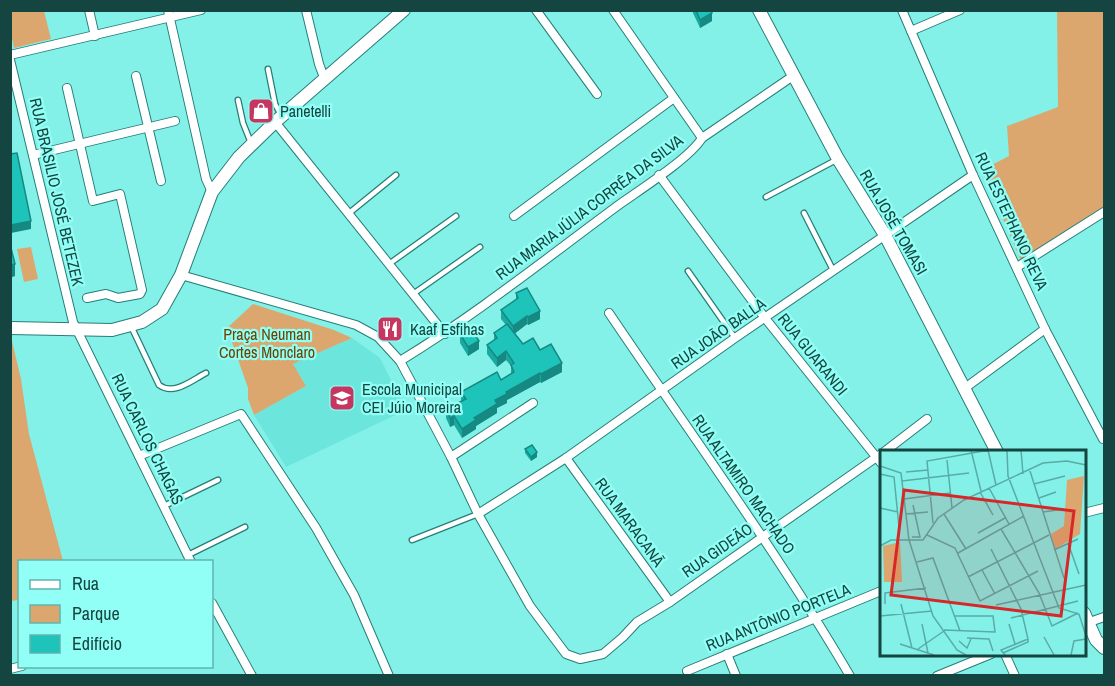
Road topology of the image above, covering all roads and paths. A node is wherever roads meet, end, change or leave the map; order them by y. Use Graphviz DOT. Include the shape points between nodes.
graph roads {
  1 [pos="89,10"];
  2 [pos="201,10"];
  3 [pos="306,10"];
  4 [pos="404,10"];
  5 [pos="536,10"];
  6 [pos="612,10"];
  7 [pos="759,10"];
  8 [pos="902,10"];
  9 [pos="960,10"];
  10 [pos="169,14"];
  11 [pos="911,32"];
  12 [pos="95,36"];
  13 [pos="10,55"];
  14 [pos="10,60"];
  15 [pos="268,69"];
  16 [pos="794,75"];
  17 [pos="136,76"];
  18 [pos="12,77"];
  19 [pos="325,80"];
  20 [pos="67,87"];
  21 [pos="597,94"];
  22 [pos="14,96"];
  23 [pos="674,98"];
  24 [pos="238,100"];
  25 [pos="279,119"];
  26 [pos="175,121"];
  27 [pos="148,127"];
  28 [pos="702,138"];
  29 [pos="79,144"];
  30 [pos="251,145"];
  31 [pos="33,155"];
  32 [pos="838,159"];
  33 [pos="396,175"];
  34 [pos="659,175"];
  35 [pos="973,175"];
  36 [pos="161,181"];
  37 [pos="212,192"];
  38 [pos="766,197"];
  39 [pos="804,213"];
  40 [pos="1102,213"];
  41 [pos="348,214"];
  42 [pos="456,216"];
  43 [pos="514,216"];
  44 [pos="1104,225"];
  45 [pos="885,235"];
  46 [pos="480,247"];
  47 [pos="389,264"];
  48 [pos="1017,267"];
  49 [pos="833,270"];
  50 [pos="688,271"];
  51 [pos="181,275"];
  52 [pos="413,294"];
  53 [pos="87,298"];
  54 [pos="609,313"];
  55 [pos="765,318"];
  56 [pos="132,326"];
  57 [pos="10,328"];
  58 [pos="1045,329"];
  59 [pos="76,330"];
  60 [pos="445,334"];
  61 [pos="735,338"];
  62 [pos="400,361"];
  63 [pos="206,373"];
  64 [pos="965,388"];
  65 [pos="662,391"];
  66 [pos="533,403"];
  67 [pos="927,418"];
  68 [pos="1103,439"];
  69 [pos="889,450"];
  70 [pos="997,450"];
  71 [pos="139,456"];
  72 [pos="880,456"];
  73 [pos="451,457"];
  74 [pos="566,458"];
  75 [pos="880,458"];
  76 [pos="218,480"];
  77 [pos="164,506"];
  78 [pos="1104,508"];
  79 [pos="1085,513"];
  80 [pos="478,514"];
  81 [pos="245,527"];
  82 [pos="763,536"];
  83 [pos="412,540"];
  84 [pos="189,558"];
  85 [pos="880,591"];
  86 [pos="670,602"];
  87 [pos="816,617"];
  88 [pos="1104,617"];
  89 [pos="215,620"];
  90 [pos="1085,620"];
  91 [pos="1104,648"];
  92 [pos="727,654"];
  93 [pos="986,656"];
  94 [pos="1006,656"];
  95 [pos="687,670"];
  96 [pos="252,675"];
  97 [pos="389,675"];
  98 [pos="736,675"];
  99 [pos="850,675"];
  100 [pos="937,675"];
  101 [pos="1015,675"];
  1 -- 12 [label="street"];
  2 -- 10 [label="street"];
  3 -- 19 [label="street"];
  4 -- 19 [label="main road"];
  5 -- 21 [label="street"];
  6 -- 23 [label="street"];
  7 -- 16 [label="main road, RUA JOSÉ TOMASI"];
  8 -- 11 [label="street, RUA ESTEPHANO REVA"];
  9 -- 11 [label="street"];
  10 -- 12 [label="street"];
  10 -- 37 [label="street"];
  11 -- 35 [label="street, RUA ESTEPHANO REVA"];
  12 -- 13 [label="street"];
  14 -- 18 [label="street, RUA BRASILIO JOSÉ BETEZEK"];
  15 -- 25 [label="lane"];
  16 -- 28 [label="street, RUA MARIA JÚLIA CORRÊA DA SILVA"];
  16 -- 32 [label="main road, RUA JOSÉ TOMASI"];
  17 -- 27 [label="street"];
  18 -- 22 [label="street, RUA BRASILIO JOSÉ BETEZEK"];
  19 -- 25 [label="main road"];
  20 -- 29 [label="street"];
  22 -- 31 [label="street, RUA BRASILIO JOSÉ BETEZEK"];
  23 -- 28 [label="street"];
  23 -- 43 [label="street"];
  24 -- 30 [label="lane"];
  25 -- 30 [label="main road"];
  25 -- 41 [label="street"];
  26 -- 27 [label="street"];
  27 -- 29 [label="street"];
  27 -- 36 [label="street"];
  28 -- 34 [label="street, RUA MARIA JÚLIA CORRÊA DA SILVA"];
  29 -- 31 [label="street"];
  29 -- 53 [label="street" via="93,201 120,194 142,290 140,294 118,298 106,294"];
  30 -- 37 [label="main road"];
  31 -- 59 [label="street, RUA BRASILIO JOSÉ BETEZEK"];
  32 -- 38 [label="lane"];
  32 -- 45 [label="main road, RUA JOSÉ TOMASI"];
  33 -- 41 [label="lane"];
  34 -- 55 [label="street, RUA GUARANDI"];
  34 -- 60 [label="street, RUA MARIA JÚLIA CORRÊA DA SILVA"];
  35 -- 45 [label="street, RUA JOÃO BALLA"];
  35 -- 48 [label="street, RUA ESTEPHANO REVA"];
  37 -- 51 [label="main road"];
  39 -- 49 [label="lane"];
  40 -- 44 [label="street"];
  40 -- 48 [label="street"];
  41 -- 47 [label="street"];
  42 -- 47 [label="lane"];
  45 -- 49 [label="street, RUA JOÃO BALLA"];
  45 -- 64 [label="main road, RUA JOSÉ TOMASI"];
  46 -- 52 [label="lane"];
  47 -- 52 [label="street"];
  48 -- 58 [label="street, RUA ESTEPHANO REVA"];
  49 -- 55 [label="street, RUA JOÃO BALLA"];
  50 -- 61 [label="lane"];
  51 -- 56 [label="main road" via="162,309"];
  51 -- 62 [label="street" via="356,325 378,337"];
  52 -- 60 [label="street"];
  54 -- 65 [label="street, RUA ALTAMIRO MACHADO"];
  55 -- 61 [label="street, RUA JOÃO BALLA"];
  55 -- 72 [label="street, RUA GUARANDI"];
  56 -- 59 [label="main road"];
  56 -- 63 [label="lane" via="159,385 165,390"];
  57 -- 59 [label="main road"];
  58 -- 64 [label="street"];
  58 -- 68 [label="street, RUA ESTEPHANO REVA"];
  59 -- 71 [label="street, RUA CARLOS CHAGAS"];
  60 -- 62 [label="street, RUA MARIA JÚLIA CORRÊA DA SILVA"];
  61 -- 65 [label="street, RUA JOÃO BALLA"];
  62 -- 73 [label="street"];
  64 -- 70 [label="main road, RUA JOSÉ TOMASI"];
  65 -- 74 [label="street, RUA JOÃO BALLA"];
  65 -- 82 [label="street, RUA ALTAMIRO MACHADO"];
  66 -- 73 [label="street"];
  67 -- 69 [label="street, RUA GIDEÃO"];
  71 -- 77 [label="street, RUA CARLOS CHAGAS"];
  71 -- 97 [label="street" via="241,414 354,596"];
  73 -- 80 [label="street"];
  74 -- 80 [label="street, RUA JOÃO BALLA"];
  74 -- 86 [label="street, RUA MARACANÃ"];
  75 -- 82 [label="street, RUA GIDEÃO"];
  76 -- 77 [label="lane"];
  77 -- 84 [label="street, RUA CARLOS CHAGAS"];
  78 -- 79 [label="street"];
  80 -- 83 [label="lane"];
  80 -- 86 [label="street, RUA GIDEÃO" via="530,606 566,654 580,659 603,654 637,622"];
  81 -- 84 [label="lane"];
  82 -- 86 [label="street, RUA GIDEÃO"];
  82 -- 87 [label="street, RUA ALTAMIRO MACHADO"];
  85 -- 87 [label="street, RUA ANTÔNIO PORTELA"];
  87 -- 92 [label="street, RUA ANTÔNIO PORTELA"];
  87 -- 99 [label="street, RUA ALTAMIRO MACHADO"];
  88 -- 90 [label="street"];
  89 -- 96 [label="street" via="233,640"];
  90 -- 91 [label="main road"];
  92 -- 95 [label="street, RUA ANTÔNIO PORTELA"];
  92 -- 98 [label="street"];
  93 -- 100 [label="street"];
  94 -- 101 [label="street"];
}
